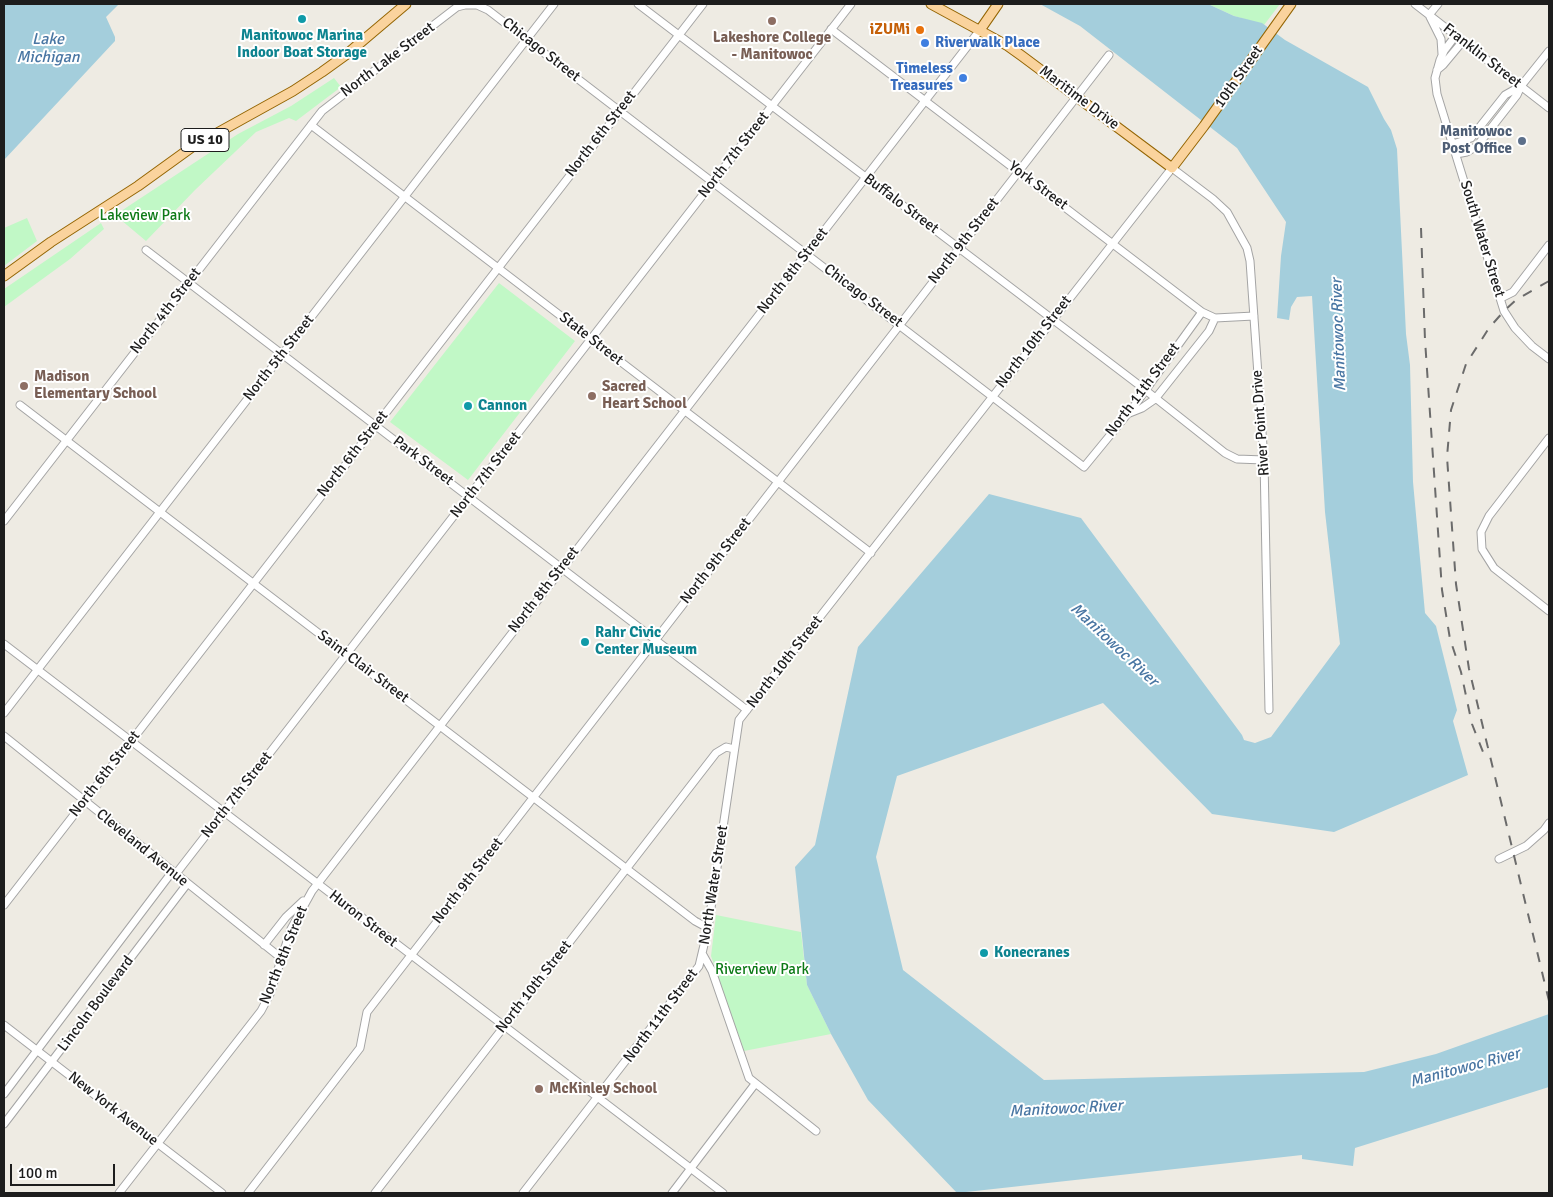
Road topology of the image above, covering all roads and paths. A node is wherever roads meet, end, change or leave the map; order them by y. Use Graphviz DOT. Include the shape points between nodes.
graph roads {
  1 [pos="406,4"];
  2 [pos="471,4"];
  3 [pos="554,4"];
  4 [pos="638,4"];
  5 [pos="703,4"];
  6 [pos="851,4"];
  7 [pos="931,4"];
  8 [pos="998,4"];
  9 [pos="1291,4"];
  10 [pos="1414,4"];
  11 [pos="1438,4"];
  12 [pos="1429,15"];
  13 [pos="831,29"];
  14 [pos="980,30"];
  15 [pos="679,35"];
  16 [pos="1456,36"];
  17 [pos="526,39"];
  18 [pos="1463,41"];
  19 [pos="1549,51"];
  20 [pos="1109,55"];
  21 [pos="1442,55"];
  22 [pos="1437,70"];
  23 [pos="1521,86"];
  24 [pos="1077,97"];
  25 [pos="925,100"];
  26 [pos="772,106"];
  27 [pos="1549,108"];
  28 [pos="619,111"];
  29 [pos="311,125"];
  30 [pos="1204,126"];
  31 [pos="1453,144"];
  32 [pos="1456,154"];
  33 [pos="1172,168"];
  34 [pos="1018,171"];
  35 [pos="866,177"];
  36 [pos="712,182"];
  37 [pos="404,196"];
  38 [pos="1112,243"];
  39 [pos="1549,245"];
  40 [pos="958,248"];
  41 [pos="146,250"];
  42 [pos="806,253"];
  43 [pos="498,268"];
  44 [pos="4,276"];
  45 [pos="188,283"];
  46 [pos="1501,298"];
  47 [pos="1202,312"];
  48 [pos="1254,316"];
  49 [pos="1215,318"];
  50 [pos="1052,319"];
  51 [pos="899,324"];
  52 [pos="591,340"];
  53 [pos="282,354"];
  54 [pos="1549,359"];
  55 [pos="1144,390"];
  56 [pos="992,396"];
  57 [pos="1155,398"];
  58 [pos="20,405"];
  59 [pos="684,411"];
  60 [pos="1127,414"];
  61 [pos="375,426"];
  62 [pos="1549,438"];
  63 [pos="66,441"];
  64 [pos="1264,460"];
  65 [pos="1084,466"];
  66 [pos="777,482"];
  67 [pos="469,496"];
  68 [pos="160,511"];
  69 [pos="4,521"];
  70 [pos="871,553"];
  71 [pos="562,568"];
  72 [pos="253,583"];
  73 [pos="1549,610"];
  74 [pos="655,639"];
  75 [pos="4,644"];
  76 [pos="346,654"];
  77 [pos="37,670"];
  78 [pos="747,710"];
  79 [pos="1269,710"];
  80 [pos="4,713"];
  81 [pos="440,725"];
  82 [pos="4,736"];
  83 [pos="131,741"];
  84 [pos="734,748"];
  85 [pos="533,797"];
  86 [pos="83,801"];
  87 [pos="224,812"];
  88 [pos="1549,823"];
  89 [pos="1499,859"];
  90 [pos="627,868"];
  91 [pos="173,873"];
  92 [pos="317,883"];
  93 [pos="187,884"];
  94 [pos="307,897"];
  95 [pos="4,905"];
  96 [pos="708,928"];
  97 [pos="264,945"];
  98 [pos="410,955"];
  99 [pos="703,955"];
  100 [pos="281,958"];
  101 [pos="4,1025"];
  102 [pos="504,1026"];
  103 [pos="38,1050"];
  104 [pos="52,1061"];
  105 [pos="756,1084"];
  106 [pos="4,1094"];
  107 [pos="598,1097"];
  108 [pos="4,1124"];
  109 [pos="816,1131"];
  110 [pos="158,1144"];
  111 [pos="691,1169"];
  112 [pos="119,1193"];
  113 [pos="222,1193"];
  114 [pos="248,1193"];
  115 [pos="375,1193"];
  116 [pos="523,1193"];
  117 [pos="672,1193"];
  118 [pos="723,1193"];
  1 -- 44 [label="main road, US 10" via="360,43 294,91 192,147"];
  2 -- 17 [label="street, Chicago Street" via="488,10"];
  2 -- 29 [label="street, North Lake Street" via="450,13 322,111"];
  3 -- 17 [label="street, North 5th Street"];
  4 -- 15 [label="street, Buffalo Street"];
  5 -- 15 [label="street, North 6th Street"];
  6 -- 13 [label="street, North 7th Street"];
  7 -- 14 [label="main road, Maritime Drive"];
  8 -- 14 [label="main road, North 8th Street"];
  9 -- 30 [label="main road, 10th Street"];
  10 -- 12 [label="street, Franklin Street"];
  11 -- 12 [label="street"];
  12 -- 16 [label="street, Franklin Street"];
  12 -- 21 [label="street" via="1441,39"];
  13 -- 25 [label="street, York Street"];
  13 -- 26 [label="street, North 7th Street"];
  14 -- 24 [label="main road, Maritime Drive"];
  14 -- 25 [label="street, North 8th Street"];
  15 -- 26 [label="street, Buffalo Street"];
  15 -- 28 [label="street, North 6th Street"];
  16 -- 18 [label="street, Franklin Street"];
  16 -- 21 [label="street"];
  17 -- 28 [label="street, Chicago Street"];
  17 -- 37 [label="street, North 5th Street"];
  18 -- 22 [label="street"];
  18 -- 23 [label="street, Franklin Street"];
  19 -- 23 [label="street"];
  20 -- 24 [label="street, North 9th Street"];
  21 -- 22 [label="street, South Water Street"];
  22 -- 31 [label="street, South Water Street" via="1437,94"];
  23 -- 27 [label="street, Franklin Street"];
  23 -- 31 [label="street" via="1504,96 1471,138"];
  23 -- 32 [label="street" via="1477,146"];
  24 -- 33 [label="main road, Maritime Drive"];
  24 -- 34 [label="street, North 9th Street"];
  25 -- 34 [label="street, York Street"];
  25 -- 35 [label="street, North 8th Street"];
  26 -- 35 [label="street, Buffalo Street"];
  26 -- 36 [label="street, North 7th Street"];
  28 -- 36 [label="street, Chicago Street"];
  28 -- 43 [label="street, North 6th Street"];
  29 -- 37 [label="street, State Street"];
  29 -- 45 [label="street, North 4th Street"];
  30 -- 33 [label="main road, North 10th Street"];
  31 -- 32 [label="street, South Water Street"];
  32 -- 46 [label="street, South Water Street"];
  33 -- 38 [label="street, North 10th Street"];
  33 -- 48 [label="street, River Point Drive" via="1213,199 1235,225 1250,261"];
  34 -- 38 [label="street, York Street"];
  34 -- 40 [label="street, North 9th Street"];
  35 -- 40 [label="street, Buffalo Street"];
  35 -- 42 [label="street, North 8th Street"];
  36 -- 42 [label="street, Chicago Street"];
  36 -- 52 [label="street, North 7th Street"];
  37 -- 43 [label="street, State Street"];
  37 -- 53 [label="street, North 5th Street"];
  38 -- 47 [label="street, York Street"];
  38 -- 50 [label="street, North 10th Street"];
  39 -- 46 [label="street" via="1513,292"];
  40 -- 50 [label="street, Buffalo Street"];
  40 -- 51 [label="street, North 9th Street"];
  41 -- 45 [label="street, Park Street"];
  42 -- 51 [label="street, Chicago Street"];
  42 -- 59 [label="street, North 8th Street"];
  43 -- 52 [label="street, State Street"];
  43 -- 61 [label="street, North 6th Street"];
  45 -- 53 [label="street, Park Street"];
  45 -- 63 [label="street, North 4th Street"];
  46 -- 54 [label="street, South Water Street" via="1504,311 1515,328"];
  47 -- 49 [label="street, York Street"];
  47 -- 55 [label="street, North 11th Street"];
  48 -- 49 [label="street, York Street"];
  48 -- 64 [label="street, River Point Drive"];
  49 -- 57 [label="street, North 11th Street" via="1204,337"];
  50 -- 55 [label="street, Buffalo Street"];
  50 -- 56 [label="street, North 10th Street"];
  51 -- 56 [label="street, Chicago Street"];
  51 -- 66 [label="street, North 9th Street"];
  52 -- 59 [label="street, State Street"];
  52 -- 67 [label="street, North 7th Street"];
  53 -- 61 [label="street, Park Street"];
  53 -- 68 [label="street, North 5th Street"];
  55 -- 57 [label="street, Buffalo Street"];
  55 -- 60 [label="street, North 11th Street"];
  56 -- 65 [label="street, Chicago Street"];
  56 -- 70 [label="street, North 10th Street"];
  57 -- 60 [label="street, North 11th Street"];
  57 -- 64 [label="street, Buffalo Street" via="1225,453 1237,459"];
  58 -- 63 [label="street, Saint Clair Street"];
  59 -- 66 [label="street, State Street"];
  59 -- 71 [label="street, North 8th Street"];
  60 -- 65 [label="street, North 11th Street"];
  61 -- 67 [label="street, Park Street"];
  61 -- 72 [label="street, North 6th Street"];
  62 -- 73 [label="street" via="1489,516 1481,532 1482,549 1494,568"];
  63 -- 68 [label="street, Saint Clair Street"];
  63 -- 69 [label="street, North 4th Street"];
  64 -- 79 [label="street, River Point Drive"];
  66 -- 70 [label="street, State Street"];
  66 -- 74 [label="street, North 9th Street"];
  67 -- 71 [label="street, Park Street"];
  67 -- 76 [label="street, North 7th Street"];
  68 -- 72 [label="street, Saint Clair Street"];
  68 -- 77 [label="street, North 5th Street"];
  70 -- 78 [label="street, North 10th Street"];
  71 -- 74 [label="street, Park Street"];
  71 -- 81 [label="street, North 8th Street"];
  72 -- 76 [label="street, Saint Clair Street"];
  72 -- 83 [label="street, North 6th Street"];
  74 -- 78 [label="street, Park Street"];
  74 -- 85 [label="street, North 9th Street"];
  75 -- 77 [label="street, Huron Street"];
  76 -- 81 [label="street, Saint Clair Street"];
  76 -- 87 [label="street, North 7th Street"];
  77 -- 80 [label="street, North 5th Street"];
  77 -- 83 [label="street, Huron Street"];
  78 -- 84 [label="street, North 10th Street" via="740,720"];
  81 -- 85 [label="street, Saint Clair Street"];
  81 -- 92 [label="street, North 8th Street"];
  82 -- 86 [label="street, Cleveland Avenue"];
  83 -- 86 [label="street, North 6th Street"];
  83 -- 87 [label="street, Huron Street"];
  84 -- 90 [label="street, North 10th Street" via="726,747 716,753"];
  84 -- 96 [label="street, North Water Street"];
  85 -- 90 [label="street, Saint Clair Street"];
  85 -- 98 [label="street, North 9th Street"];
  86 -- 91 [label="street, Cleveland Avenue"];
  86 -- 95 [label="street, North 6th Street"];
  87 -- 91 [label="street, North 7th Street"];
  87 -- 92 [label="street, Huron Street"];
  88 -- 89 [label="street" via="1526,846"];
  90 -- 96 [label="street, Saint Clair Street"];
  90 -- 102 [label="street, North 10th Street"];
  91 -- 93 [label="street, Cleveland Avenue"];
  91 -- 103 [label="street, Lincoln Boulevard"];
  92 -- 94 [label="street, North 8th Street"];
  92 -- 98 [label="street, Huron Street"];
  93 -- 97 [label="street, Cleveland Avenue"];
  93 -- 104 [label="street, Lincoln Boulevard"];
  94 -- 97 [label="street"];
  94 -- 100 [label="street, North 8th Street"];
  96 -- 99 [label="street, North Water Street"];
  97 -- 100 [label="street, Cleveland Avenue"];
  98 -- 102 [label="street, Huron Street"];
  98 -- 114 [label="street, North 9th Street" via="367,1012 360,1048"];
  99 -- 105 [label="street, North Water Street" via="712,971 748,1078"];
  99 -- 107 [label="street, North 11th Street" via="699,966"];
  100 -- 110 [label="street, North 8th Street" via="261,1011"];
  101 -- 103 [label="street, New York Avenue"];
  102 -- 107 [label="street, Huron Street"];
  102 -- 115 [label="street, North 10th Street"];
  103 -- 104 [label="street, New York Avenue"];
  103 -- 106 [label="street, Lincoln Boulevard"];
  104 -- 108 [label="street, Lincoln Boulevard"];
  104 -- 110 [label="street, New York Avenue"];
  105 -- 109 [label="street, North Water Street"];
  105 -- 111 [label="street"];
  107 -- 111 [label="street, Huron Street"];
  107 -- 116 [label="street, North 11th Street"];
  110 -- 112 [label="street, North 8th Street"];
  110 -- 113 [label="street, New York Avenue"];
  111 -- 117 [label="street"];
  111 -- 118 [label="street, Huron Street"];
}
